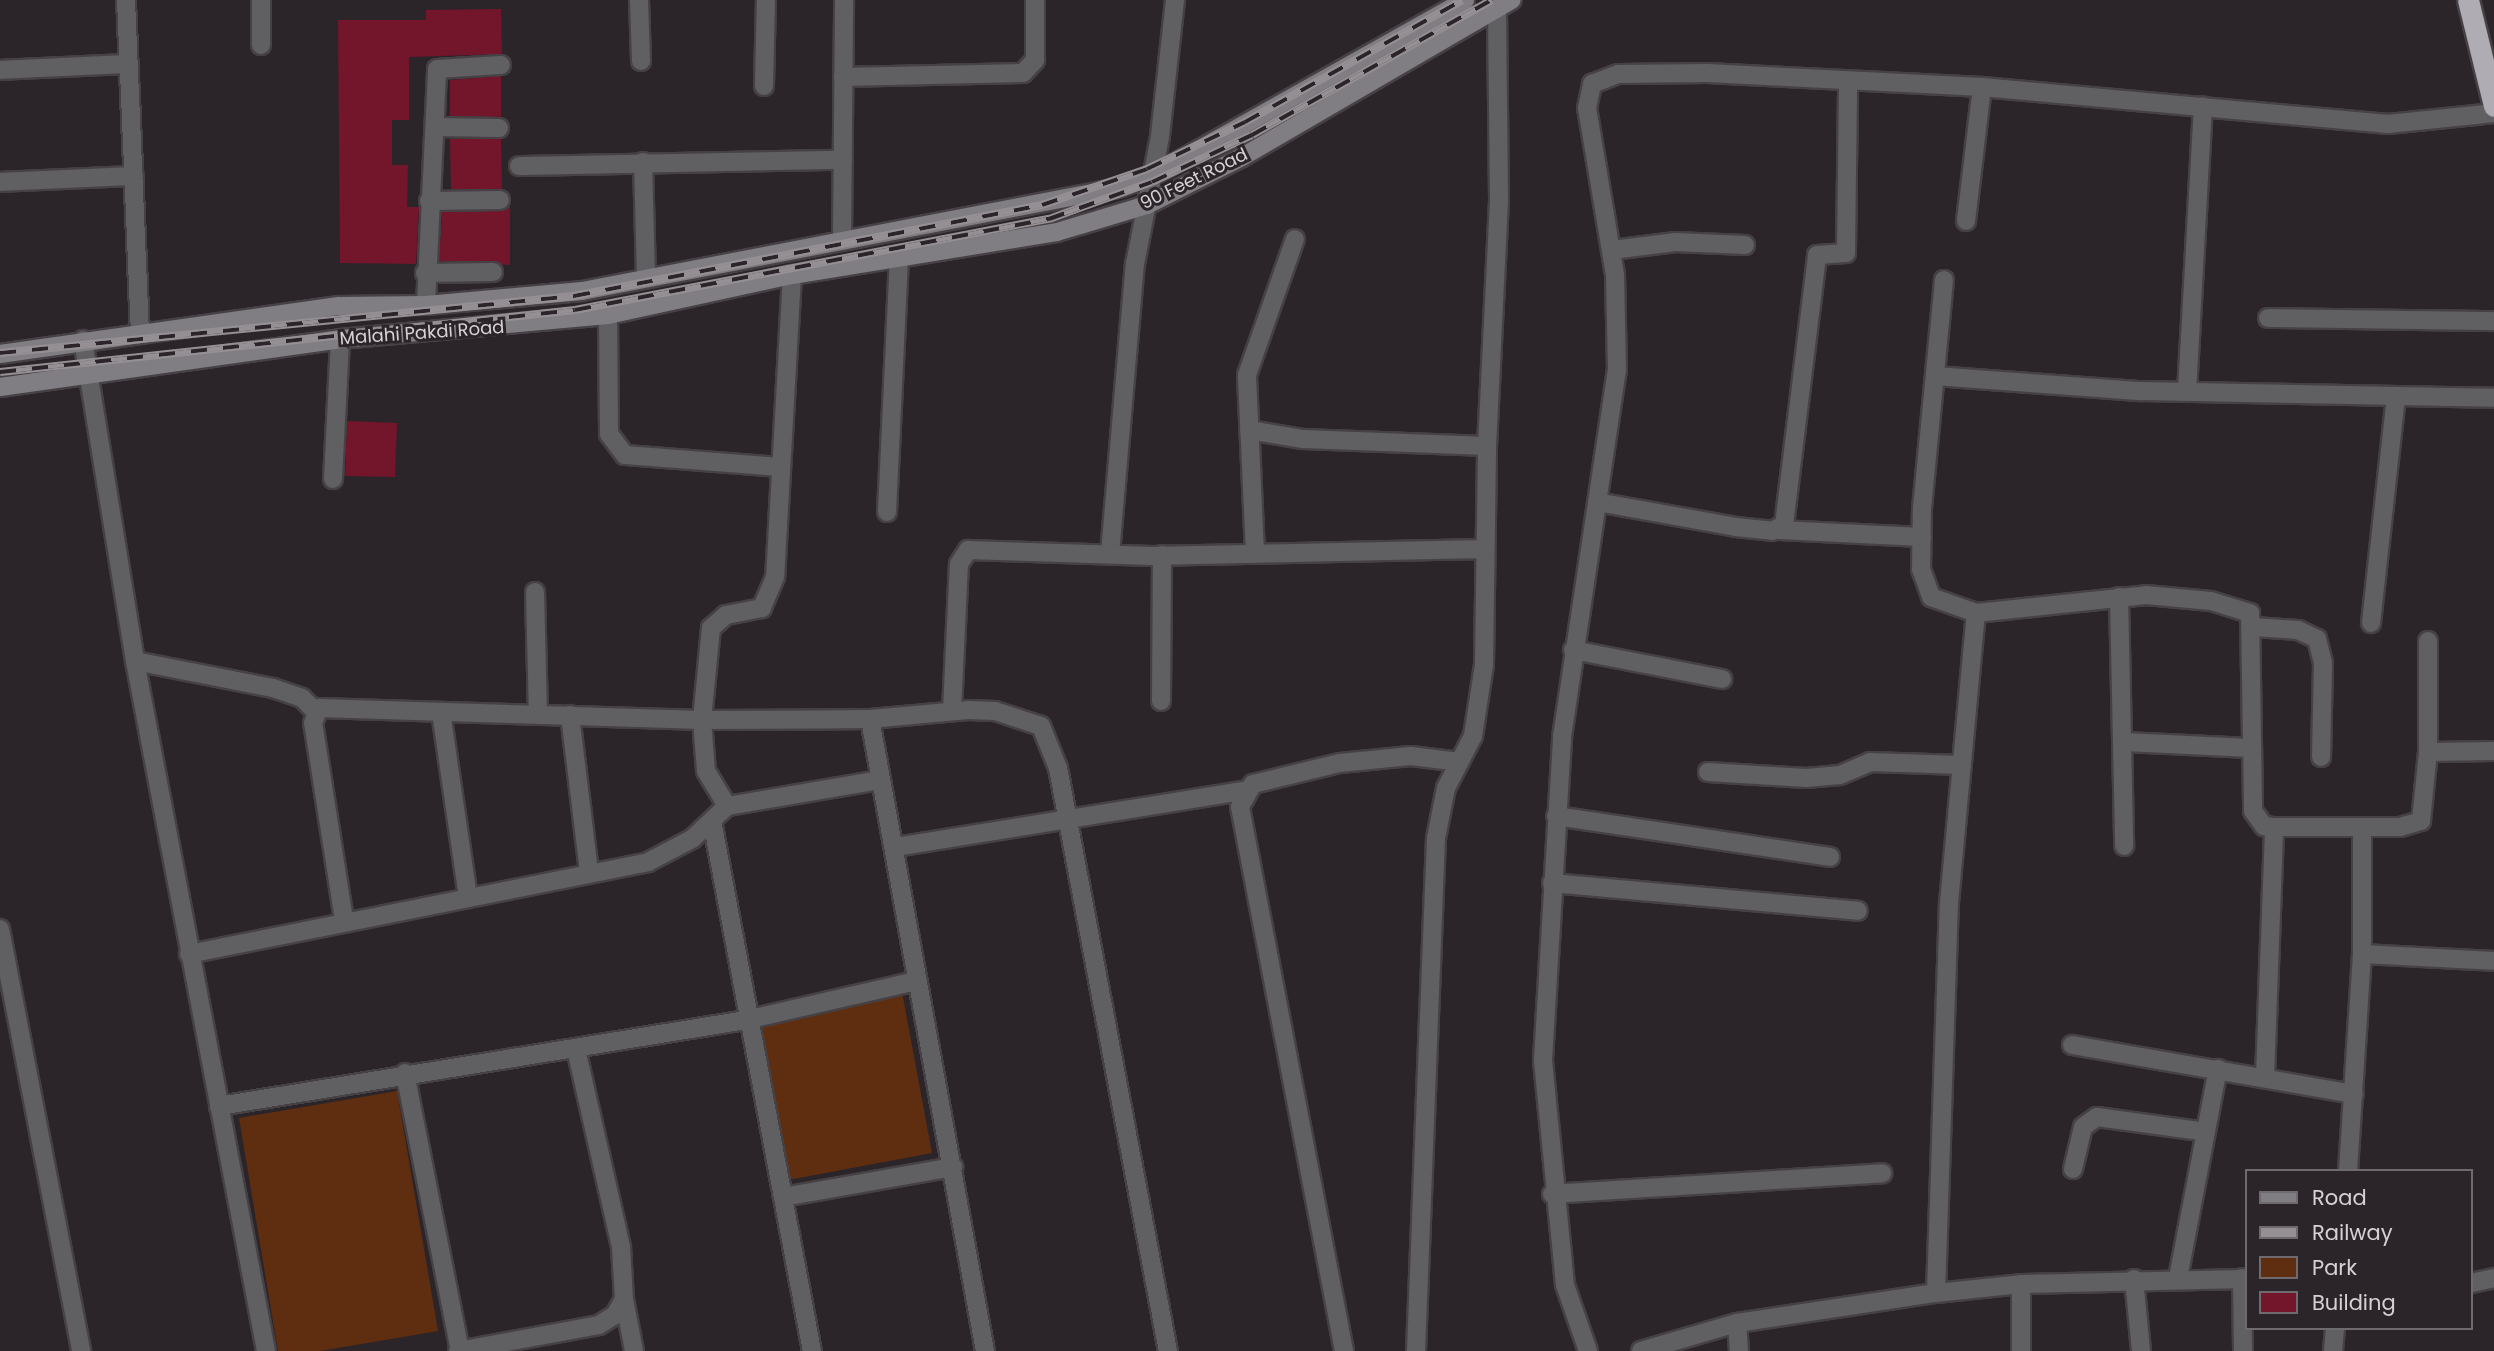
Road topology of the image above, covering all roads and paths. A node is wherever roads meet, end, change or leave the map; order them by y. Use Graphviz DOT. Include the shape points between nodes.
graph roads {
  1 [pos="126,0"];
  2 [pos="261,0"];
  3 [pos="639,0"];
  4 [pos="766,0"];
  5 [pos="844,0"];
  6 [pos="1035,0"];
  7 [pos="1175,0"];
  8 [pos="1465,0"];
  9 [pos="2468,0"];
  10 [pos="1502,2"];
  11 [pos="261,45"];
  12 [pos="641,61"];
  13 [pos="128,64"];
  14 [pos="501,65"];
  15 [pos="0,70"];
  16 [pos="843,77"];
  17 [pos="1848,81"];
  18 [pos="764,86"];
  19 [pos="1982,88"];
  20 [pos="2203,106"];
  21 [pos="2494,106"];
  22 [pos="2494,113"];
  23 [pos="437,127"];
  24 [pos="499,128"];
  25 [pos="843,160"];
  26 [pos="643,162"];
  27 [pos="519,166"];
  28 [pos="134,176"];
  29 [pos="1152,176"];
  30 [pos="0,182"];
  31 [pos="500,200"];
  32 [pos="429,201"];
  33 [pos="1147,205"];
  34 [pos="1966,220"];
  35 [pos="1295,239"];
  36 [pos="842,241"];
  37 [pos="1745,245"];
  38 [pos="1612,250"];
  39 [pos="899,256"];
  40 [pos="842,266"];
  41 [pos="685,271"];
  42 [pos="493,272"];
  43 [pos="425,273"];
  44 [pos="792,275"];
  45 [pos="646,278"];
  46 [pos="1944,280"];
  47 [pos="691,297"];
  48 [pos="426,305"];
  49 [pos="608,315"];
  50 [pos="2267,318"];
  51 [pos="2485,321"];
  52 [pos="140,332"];
  53 [pos="340,339"];
  54 [pos="83,340"];
  55 [pos="0,354"];
  56 [pos="88,376"];
  57 [pos="1935,376"];
  58 [pos="0,387"];
  59 [pos="2187,392"];
  60 [pos="2396,396"];
  61 [pos="2493,398"];
  62 [pos="1249,430"];
  63 [pos="1487,446"];
  64 [pos="781,467"];
  65 [pos="333,479"];
  66 [pos="1597,502"];
  67 [pos="887,512"];
  68 [pos="1779,530"];
  69 [pos="1922,537"];
  70 [pos="1485,549"];
  71 [pos="1255,553"];
  72 [pos="1110,554"];
  73 [pos="1162,555"];
  74 [pos="535,592"];
  75 [pos="2119,597"];
  76 [pos="1976,613"];
  77 [pos="2371,623"];
  78 [pos="2254,627"];
  79 [pos="2428,640"];
  80 [pos="1573,650"];
  81 [pos="135,661"];
  82 [pos="1722,679"];
  83 [pos="1161,701"];
  84 [pos="315,711"];
  85 [pos="952,711"];
  86 [pos="440,712"];
  87 [pos="538,715"];
  88 [pos="570,715"];
  89 [pos="870,719"];
  90 [pos="702,720"];
  91 [pos="2125,742"];
  92 [pos="2250,748"];
  93 [pos="2494,751"];
  94 [pos="2428,752"];
  95 [pos="2321,757"];
  96 [pos="1460,762"];
  97 [pos="1962,765"];
  98 [pos="1708,772"];
  99 [pos="879,780"];
  100 [pos="1246,790"];
  101 [pos="727,806"];
  102 [pos="1556,816"];
  103 [pos="1067,819"];
  104 [pos="712,821"];
  105 [pos="2274,827"];
  106 [pos="2362,827"];
  107 [pos="896,846"];
  108 [pos="2124,846"];
  109 [pos="1830,857"];
  110 [pos="589,873"];
  111 [pos="1552,883"];
  112 [pos="468,896"];
  113 [pos="1858,911"];
  114 [pos="344,920"];
  115 [pos="0,929"];
  116 [pos="189,954"];
  117 [pos="2362,954"];
  118 [pos="2494,961"];
  119 [pos="916,981"];
  120 [pos="746,1020"];
  121 [pos="2072,1045"];
  122 [pos="576,1049"];
  123 [pos="2218,1069"];
  124 [pos="405,1073"];
  125 [pos="2265,1077"];
  126 [pos="2354,1094"];
  127 [pos="219,1106"];
  128 [pos="2206,1132"];
  129 [pos="953,1167"];
  130 [pos="2073,1169"];
  131 [pos="2348,1169"];
  132 [pos="1882,1173"];
  133 [pos="1552,1194"];
  134 [pos="783,1197"];
  135 [pos="2178,1278"];
  136 [pos="2245,1278"];
  137 [pos="2494,1278"];
  138 [pos="2134,1279"];
  139 [pos="2473,1283"];
  140 [pos="2021,1284"];
  141 [pos="1936,1293"];
  142 [pos="624,1299"];
  143 [pos="1737,1323"];
  144 [pos="2334,1330"];
  145 [pos="81,1351"];
  146 [pos="265,1351"];
  147 [pos="459,1351"];
  148 [pos="634,1351"];
  149 [pos="812,1351"];
  150 [pos="985,1351"];
  151 [pos="1168,1351"];
  152 [pos="1344,1351"];
  153 [pos="1416,1351"];
  154 [pos="1588,1351"];
  155 [pos="1641,1351"];
  156 [pos="1739,1351"];
  157 [pos="2021,1351"];
  158 [pos="2141,1351"];
  159 [pos="2243,1351"];
  160 [pos="2333,1351"];
  1 -- 13 [label="street"];
  2 -- 11 [label="street"];
  3 -- 12 [label="street"];
  4 -- 18 [label="street"];
  5 -- 16 [label="street"];
  6 -- 16 [label="street" via="1035,60 1023,73"];
  7 -- 29 [label="street"];
  8 -- 29 [label="main road, 90 Feet Road"];
  9 -- 21 [label="highway"];
  10 -- 33 [label="main road, 90 Feet Road" via="1242,157"];
  10 -- 63 [label="street" via="1499,200"];
  13 -- 15 [label="street"];
  13 -- 28 [label="street"];
  14 -- 23 [label="street" via="438,68"];
  16 -- 25 [label="street"];
  17 -- 19 [label="street"];
  17 -- 38 [label="street" via="1645,73 1602,77 1592,84 1587,108"];
  17 -- 68 [label="street" via="1846,253 1817,255 1789,505"];
  19 -- 20 [label="street"];
  19 -- 34 [label="street"];
  20 -- 22 [label="street" via="2338,120 2435,121"];
  20 -- 59 [label="street"];
  23 -- 24 [label="street"];
  23 -- 32 [label="street"];
  25 -- 26 [label="street"];
  25 -- 36 [label="street"];
  26 -- 27 [label="street"];
  26 -- 45 [label="street"];
  28 -- 30 [label="street"];
  28 -- 52 [label="street"];
  29 -- 33 [label="street"];
  29 -- 36 [label="main road, 90 Feet Road" via="1051,203"];
  31 -- 32 [label="street"];
  32 -- 43 [label="street"];
  33 -- 39 [label="main road, 90 Feet Road" via="1056,232"];
  33 -- 72 [label="street" via="1134,275"];
  35 -- 62 [label="street" via="1250,356 1245,395"];
  36 -- 41 [label="main road, Malahi Pakdi Road"];
  37 -- 38 [label="street" via="1675,242"];
  38 -- 66 [label="street" via="1617,370"];
  39 -- 40 [label="main road, 90 Feet Road"];
  39 -- 67 [label="street"];
  40 -- 44 [label="main road, Malahi Pakdi Road"];
  41 -- 45 [label="main road, Malahi Pakdi Road"];
  41 -- 47 [label="main road"];
  42 -- 43 [label="street"];
  43 -- 48 [label="street"];
  44 -- 47 [label="main road, Malahi Pakdi Road"];
  44 -- 64 [label="street"];
  45 -- 48 [label="main road, Malahi Pakdi Road" via="582,291"];
  46 -- 57 [label="street"];
  47 -- 49 [label="main road, Malahi Pakdi Road"];
  48 -- 52 [label="main road, Malahi Pakdi Road" via="339,306"];
  49 -- 53 [label="main road, Malahi Pakdi Road"];
  49 -- 64 [label="street" via="609,434 625,455"];
  50 -- 51 [label="street"];
  52 -- 54 [label="main road, Malahi Pakdi Road"];
  53 -- 56 [label="main road, Malahi Pakdi Road"];
  53 -- 65 [label="street"];
  54 -- 55 [label="main road, Malahi Pakdi Road"];
  54 -- 56 [label="street"];
  56 -- 58 [label="main road, Malahi Pakdi Road"];
  56 -- 81 [label="street"];
  57 -- 59 [label="street"];
  57 -- 69 [label="street"];
  59 -- 60 [label="street"];
  60 -- 61 [label="street"];
  60 -- 77 [label="street"];
  62 -- 63 [label="street" via="1303,439"];
  62 -- 71 [label="street"];
  63 -- 70 [label="street"];
  64 -- 90 [label="street" via="772,592 762,608 716,619"];
  66 -- 68 [label="street"];
  66 -- 80 [label="street"];
  68 -- 69 [label="street"];
  69 -- 76 [label="street" via="1923,586 1931,597"];
  70 -- 71 [label="street"];
  70 -- 96 [label="street" via="1482,693 1473,736"];
  71 -- 73 [label="street"];
  72 -- 73 [label="street"];
  72 -- 85 [label="street" via="987,547 961,556"];
  73 -- 83 [label="street"];
  74 -- 87 [label="street"];
  75 -- 76 [label="street"];
  75 -- 78 [label="street" via="2177,596 2234,606 2250,613"];
  75 -- 91 [label="street"];
  76 -- 97 [label="street"];
  78 -- 92 [label="street"];
  78 -- 95 [label="street" via="2298,630 2317,639 2323,663"];
  79 -- 94 [label="street"];
  80 -- 82 [label="street"];
  80 -- 102 [label="street"];
  81 -- 84 [label="street" via="273,688 302,698"];
  81 -- 116 [label="street"];
  84 -- 86 [label="street" via="347,707"];
  84 -- 114 [label="street"];
  85 -- 89 [label="street"];
  85 -- 103 [label="street" via="995,711 1041,726 1052,742"];
  86 -- 87 [label="street"];
  86 -- 112 [label="street"];
  87 -- 88 [label="street"];
  88 -- 90 [label="street"];
  88 -- 110 [label="street"];
  89 -- 90 [label="street"];
  89 -- 99 [label="street"];
  90 -- 101 [label="street" via="706,771"];
  91 -- 92 [label="street"];
  91 -- 108 [label="street"];
  92 -- 105 [label="street" via="2253,811 2256,820"];
  93 -- 94 [label="street"];
  94 -- 106 [label="street" via="2421,821 2413,826"];
  96 -- 100 [label="street" via="1370,758"];
  96 -- 153 [label="street" via="1438,811"];
  97 -- 98 [label="street" via="1870,762 1840,775 1806,778"];
  97 -- 141 [label="street" via="1945,968"];
  99 -- 101 [label="street"];
  99 -- 107 [label="street"];
  100 -- 103 [label="street"];
  100 -- 152 [label="street" via="1241,819"];
  101 -- 104 [label="street"];
  102 -- 109 [label="street"];
  102 -- 111 [label="street"];
  103 -- 107 [label="street"];
  103 -- 151 [label="street"];
  104 -- 110 [label="street" via="673,852"];
  104 -- 120 [label="street"];
  105 -- 106 [label="street"];
  105 -- 125 [label="street"];
  106 -- 117 [label="street"];
  107 -- 119 [label="street"];
  110 -- 112 [label="street"];
  111 -- 113 [label="street"];
  111 -- 133 [label="street" via="1543,1060"];
  112 -- 114 [label="street"];
  114 -- 116 [label="street"];
  115 -- 145 [label="street"];
  116 -- 127 [label="street"];
  117 -- 118 [label="street"];
  117 -- 126 [label="street"];
  119 -- 120 [label="street"];
  119 -- 129 [label="street"];
  120 -- 122 [label="street"];
  120 -- 134 [label="street"];
  121 -- 123 [label="street"];
  122 -- 124 [label="street"];
  122 -- 142 [label="street" via="621,1247"];
  123 -- 125 [label="street"];
  123 -- 128 [label="street"];
  124 -- 127 [label="street"];
  124 -- 147 [label="street"];
  125 -- 126 [label="street"];
  126 -- 131 [label="street"];
  127 -- 146 [label="street"];
  128 -- 130 [label="street" via="2097,1117 2083,1126"];
  128 -- 135 [label="street"];
  129 -- 134 [label="street"];
  129 -- 150 [label="street"];
  132 -- 133 [label="street"];
  133 -- 154 [label="street" via="1565,1285"];
  134 -- 149 [label="street"];
  135 -- 136 [label="street"];
  135 -- 138 [label="street"];
  136 -- 159 [label="street"];
  137 -- 139 [label="street"];
  138 -- 140 [label="street"];
  138 -- 158 [label="street"];
  140 -- 141 [label="street"];
  140 -- 157 [label="street"];
  141 -- 143 [label="street"];
  142 -- 147 [label="street" via="615,1315 599,1325"];
  142 -- 148 [label="street"];
  143 -- 155 [label="street"];
  143 -- 156 [label="street"];
  144 -- 160 [label="street"];
}
